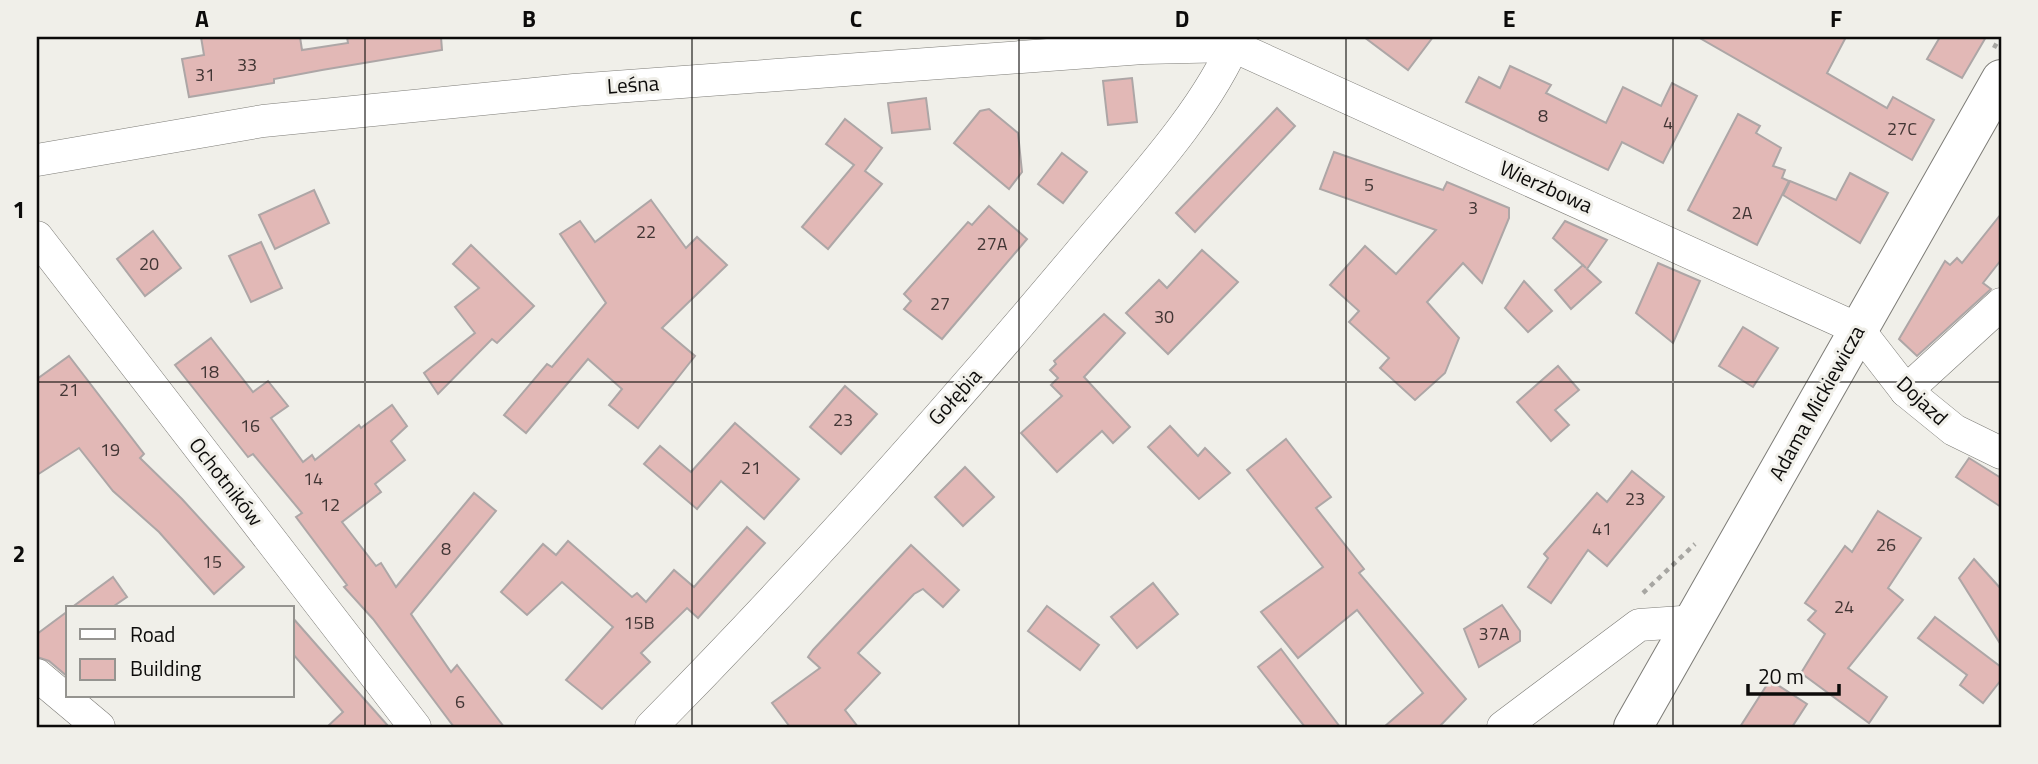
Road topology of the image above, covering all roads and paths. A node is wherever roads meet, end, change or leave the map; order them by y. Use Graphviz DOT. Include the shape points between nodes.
graph roads {
  1 [pos="1235,41"];
  2 [pos="2001,79"];
  3 [pos="37,160"];
  4 [pos="37,237"];
  5 [pos="2001,304"];
  6 [pos="1858,329"];
  7 [pos="1906,391"];
  8 [pos="2001,453"];
  9 [pos="1696,621"];
  10 [pos="37,675"];
  11 [pos="99,727"];
  12 [pos="415,727"];
  13 [pos="651,727"];
  14 [pos="1503,727"];
  15 [pos="1633,727"];
  1 -- 3 [label="street, Leśna" via="560,91 263,121"];
  1 -- 6 [label="street, Wierzbowa"];
  1 -- 13 [label="street, Gołębia" via="1184,127 1026,317 760,615"];
  2 -- 6 [label="main road, Adama Mickiewicza"];
  4 -- 12 [label="street, Ochotników"];
  5 -- 7 [label="street"];
  6 -- 7 [label="street, Dojazd"];
  6 -- 9 [label="main road, Adama Mickiewicza"];
  7 -- 8 [label="street, Dojazd" via="1954,430"];
  9 -- 14 [label="street" via="1639,625"];
  9 -- 15 [label="main road, Adama Mickiewicza"];
  10 -- 11 [label="street"];
}
